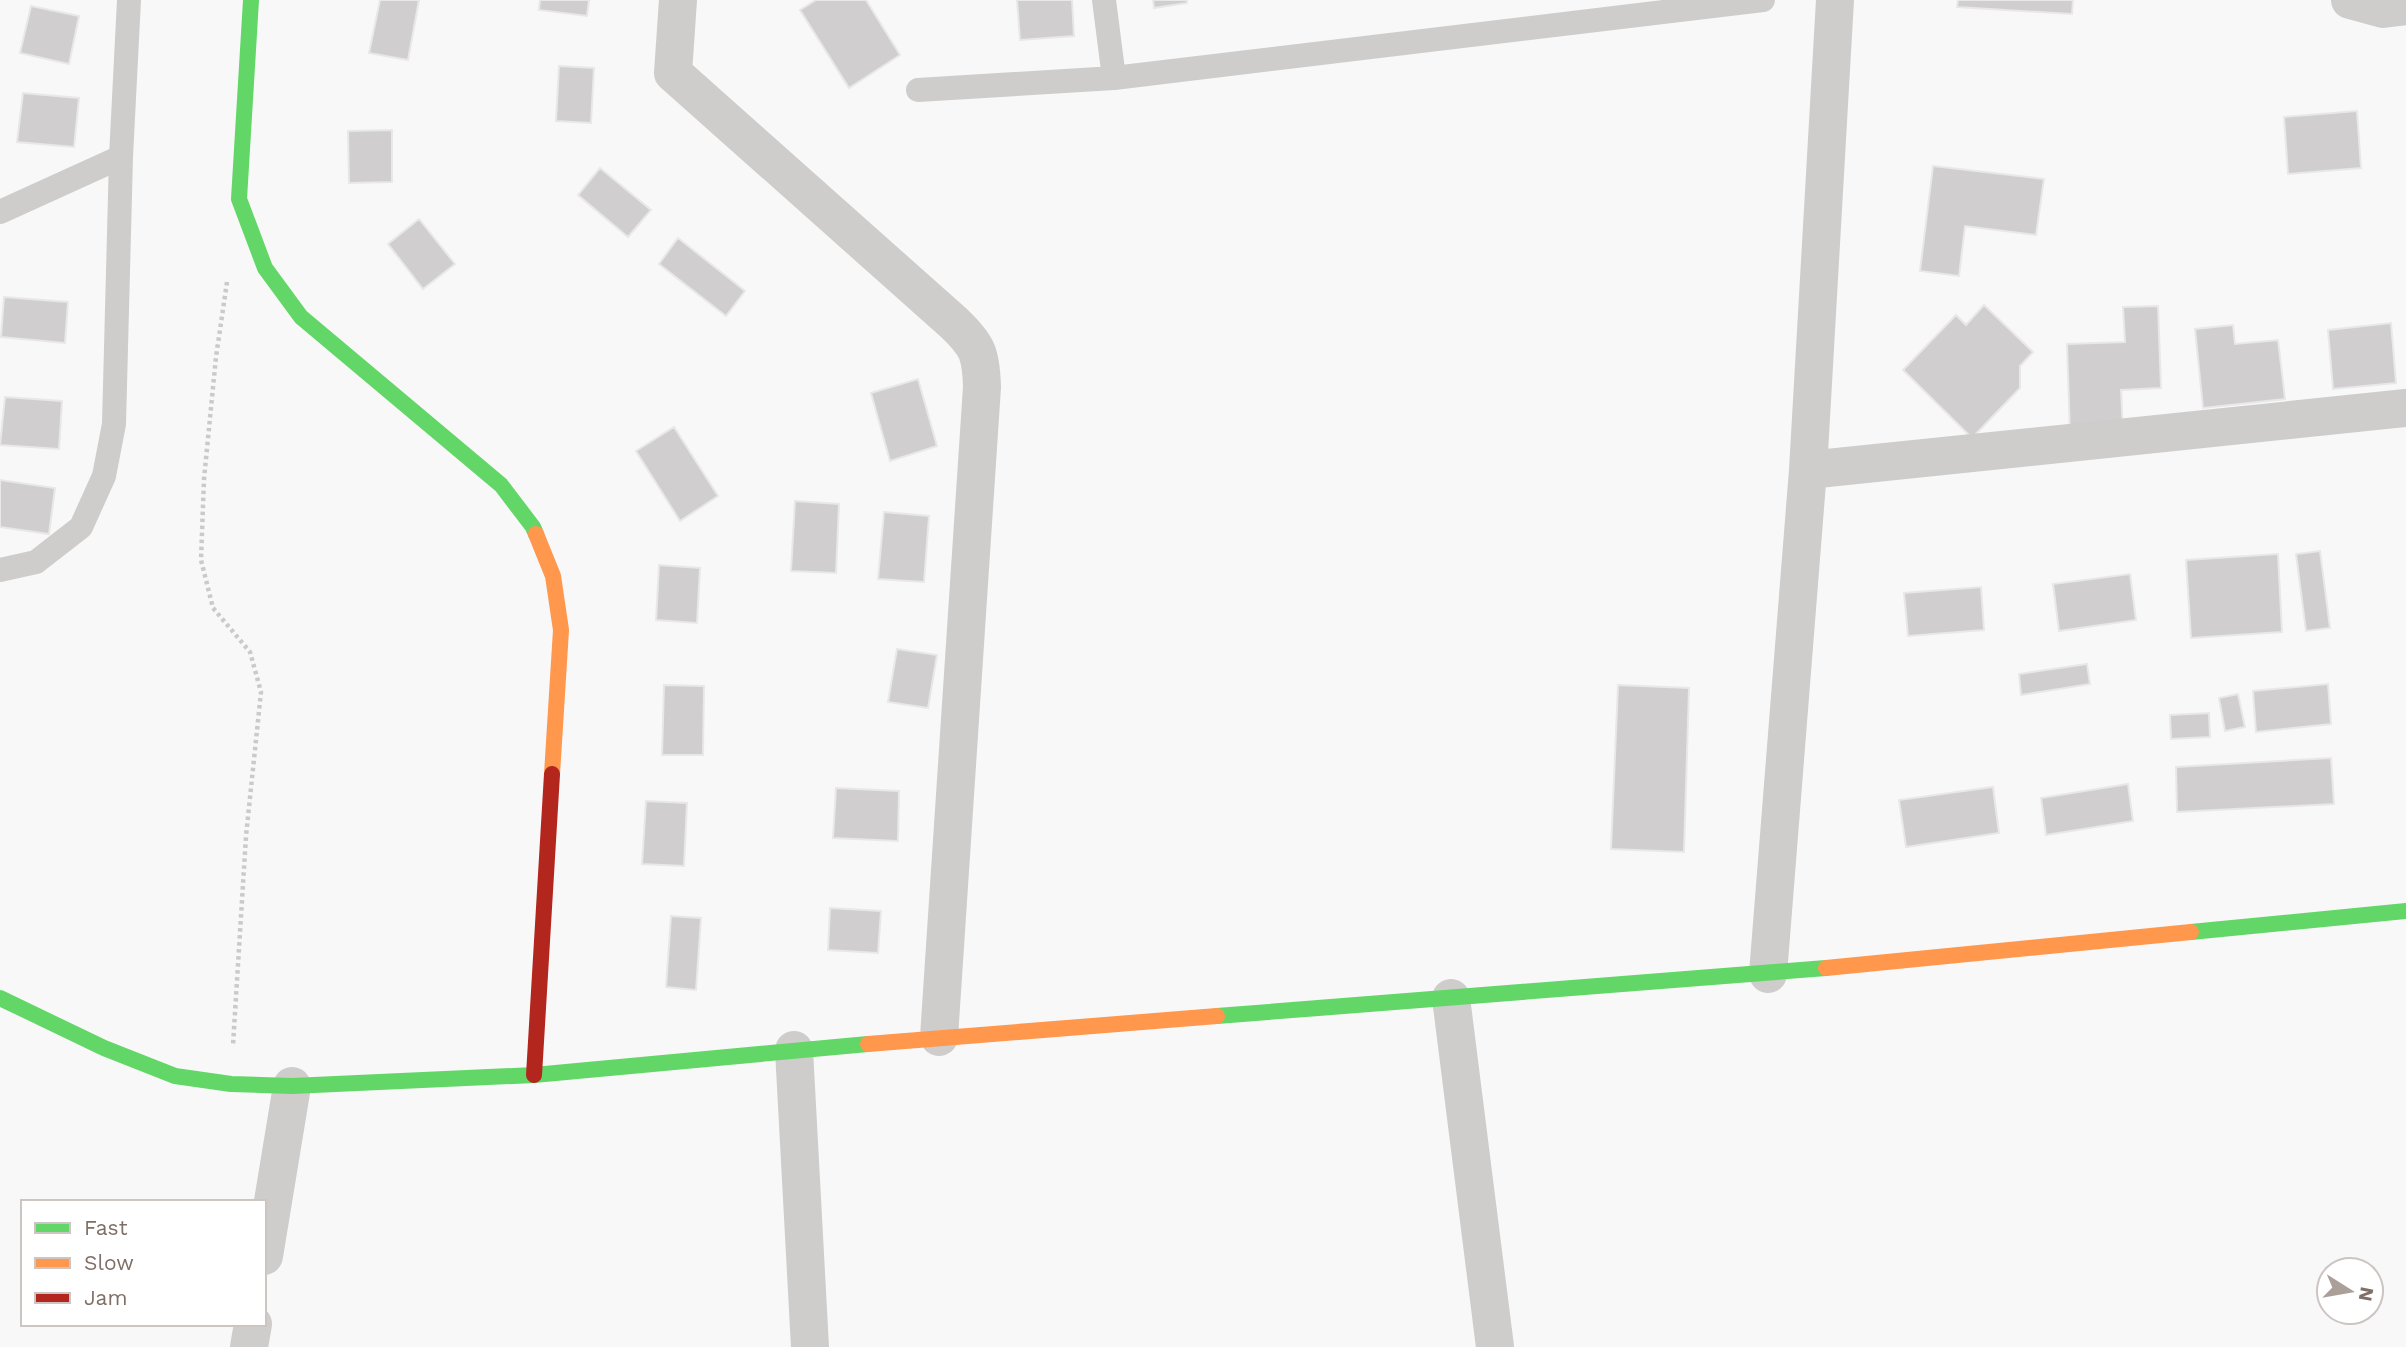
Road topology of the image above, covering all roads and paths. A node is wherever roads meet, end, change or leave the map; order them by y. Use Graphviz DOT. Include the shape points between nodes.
graph roads {
  1 [pos="129,0"];
  2 [pos="251,0"];
  3 [pos="678,0"];
  4 [pos="1104,0"];
  5 [pos="1763,0"];
  6 [pos="1835,0"];
  7 [pos="2350,0"];
  8 [pos="2406,6"];
  9 [pos="1114,78"];
  10 [pos="918,90"];
  11 [pos="121,157"];
  12 [pos="0,212"];
  13 [pos="227,278"];
  14 [pos="2406,408"];
  15 [pos="1808,470"];
  16 [pos="0,570"];
  17 [pos="2406,911"];
  18 [pos="1768,974"];
  19 [pos="0,998"];
  20 [pos="1451,998"];
  21 [pos="939,1037"];
  22 [pos="794,1050"];
  23 [pos="534,1075"];
  24 [pos="231,1084"];
  25 [pos="292,1086"];
  26 [pos="266,1244"];
  27 [pos="253,1326"];
  28 [pos="249,1347"];
  29 [pos="810,1347"];
  30 [pos="1495,1347"];
  1 -- 11 [label="lane"];
  2 -- 23 [label="street" via="239,199 265,268 301,317 501,485 533,527 553,576 561,630"];
  3 -- 21 [label="street" via="673,73 954,323 972,340 981,363"];
  4 -- 9 [label="lane"];
  5 -- 9 [label="lane"];
  6 -- 15 [label="street"];
  7 -- 8 [label="street" via="2383,9"];
  9 -- 10 [label="lane"];
  11 -- 12 [label="lane"];
  11 -- 16 [label="lane" via="114,424 104,476 81,527 36,562"];
  13 -- 24 [label="path" via="215,357 201,560 213,608 250,652 261,692 246,836"];
  14 -- 15 [label="street"];
  15 -- 18 [label="street"];
  17 -- 18 [label="street"];
  18 -- 20 [label="street"];
  19 -- 24 [label="street" via="104,1048 176,1076"];
  20 -- 21 [label="street"];
  20 -- 30 [label="street"];
  21 -- 22 [label="street"];
  22 -- 23 [label="street"];
  22 -- 29 [label="street"];
  23 -- 25 [label="street"];
  24 -- 25 [label="street"];
  25 -- 26 [label="street"];
  27 -- 28 [label="street"];
}
